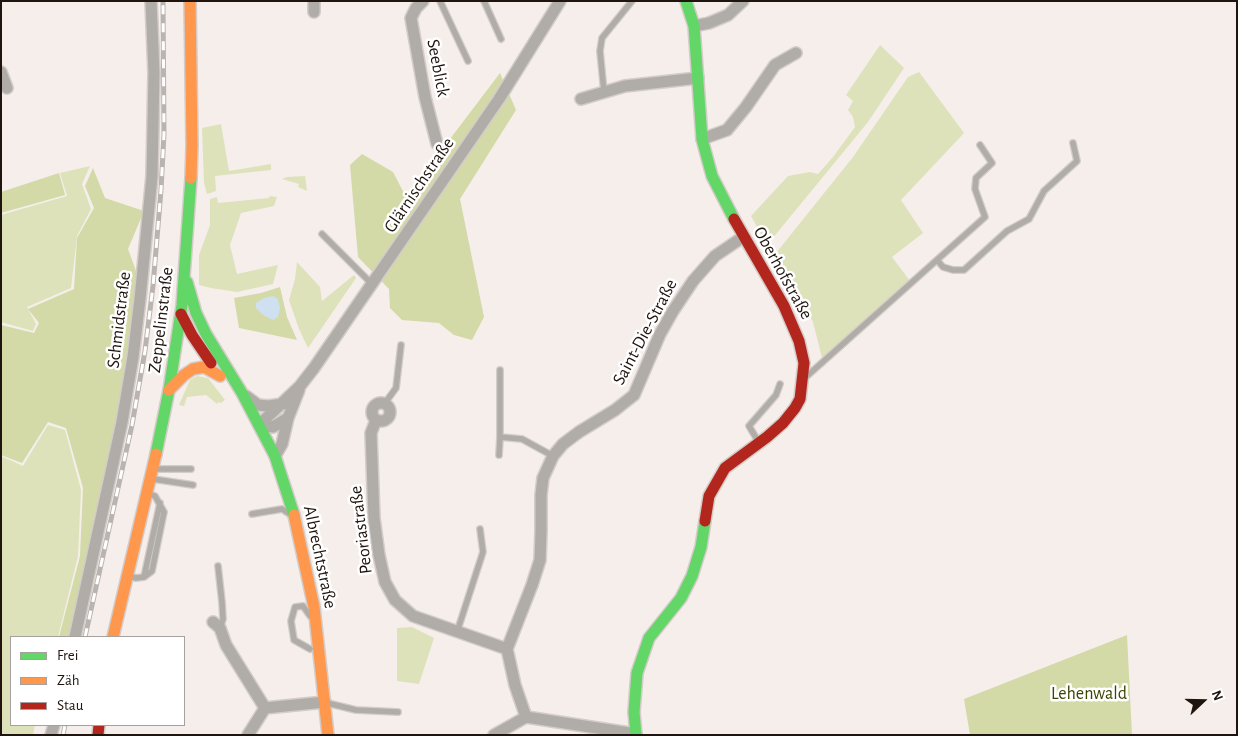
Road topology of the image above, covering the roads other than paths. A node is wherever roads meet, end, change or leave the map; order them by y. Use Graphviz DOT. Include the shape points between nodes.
graph roads {
  1 [pos="150,1"];
  2 [pos="190,1"];
  3 [pos="423,1"];
  4 [pos="440,1"];
  5 [pos="484,1"];
  6 [pos="560,1"];
  7 [pos="632,1"];
  8 [pos="686,1"];
  9 [pos="743,1"];
  10 [pos="694,26"];
  11 [pos="501,39"];
  12 [pos="796,53"];
  13 [pos="468,61"];
  14 [pos="1,72"];
  15 [pos="698,78"];
  16 [pos="7,88"];
  17 [pos="604,92"];
  18 [pos="581,99"];
  19 [pos="702,139"];
  20 [pos="1073,143"];
  21 [pos="438,144"];
  22 [pos="980,144"];
  23 [pos="322,234"];
  24 [pos="743,237"];
  25 [pos="937,260"];
  26 [pos="185,275"];
  27 [pos="372,284"];
  28 [pos="180,314"];
  29 [pos="401,346"];
  30 [pos="500,370"];
  31 [pos="220,376"];
  32 [pos="803,379"];
  33 [pos="780,384"];
  34 [pos="300,386"];
  35 [pos="169,390"];
  36 [pos="242,393"];
  37 [pos="385,403"];
  38 [pos="283,404"];
  39 [pos="288,418"];
  40 [pos="255,427"];
  41 [pos="500,437"];
  42 [pos="759,443"];
  43 [pos="500,455"];
  44 [pos="275,456"];
  45 [pos="553,456"];
  46 [pos="191,470"];
  47 [pos="151,474"];
  48 [pos="193,485"];
  49 [pos="147,494"];
  50 [pos="282,509"];
  51 [pos="252,514"];
  52 [pos="294,518"];
  53 [pos="480,529"];
  54 [pos="218,566"];
  55 [pos="127,576"];
  56 [pos="303,606"];
  57 [pos="217,625"];
  58 [pos="316,628"];
  59 [pos="456,632"];
  60 [pos="74,636"];
  61 [pos="112,636"];
  62 [pos="507,649"];
  63 [pos="320,703"];
  64 [pos="265,708"];
  65 [pos="398,712"];
  66 [pos="526,717"];
  67 [pos="636,734"];
  68 [pos="248,735"];
  69 [pos="318,735"];
  70 [pos="328,735"];
  71 [pos="494,735"];
  1 -- 60 [label="street, Schmidstraße" via="154,73 152,176 140,299 120,432"];
  2 -- 26 [label="main road, Zeppelinstraße" via="192,146"];
  3 -- 21 [label="street, Seeblick" via="411,18 425,97"];
  4 -- 13 [label="lane"];
  5 -- 11 [label="lane"];
  6 -- 27 [label="street, Glärnischstraße" via="499,99"];
  7 -- 17 [label="lane" via="602,38"];
  8 -- 10 [label="main road, Oberhofstraße"];
  9 -- 10 [label="street" via="728,15"];
  10 -- 15 [label="main road, Oberhofstraße"];
  12 -- 19 [label="street" via="774,65 727,130"];
  14 -- 16 [label="street"];
  15 -- 17 [label="street" via="625,86"];
  15 -- 19 [label="main road, Oberhofstraße"];
  17 -- 18 [label="street"];
  19 -- 24 [label="main road, Oberhofstraße" via="712,176"];
  20 -- 25 [label="lane" via="1077,161 1044,192 1029,219 1007,231 964,270 943,267"];
  22 -- 25 [label="lane" via="992,163 976,178 975,189 985,217"];
  23 -- 27 [label="lane"];
  24 -- 32 [label="main road, Oberhofstraße" via="774,286 799,341 804,364"];
  24 -- 45 [label="street, Saint-Die-Straße" via="715,256 693,281 660,334 634,395 563,444"];
  25 -- 32 [label="lane"];
  26 -- 28 [label="main road, Zeppelinstraße"];
  26 -- 36 [label="main road, Albrechtstraße" via="206,334"];
  27 -- 34 [label="street, Glärnischstraße"];
  28 -- 31 [label="main road, Albrechtstraße"];
  28 -- 35 [label="main road, Zeppelinstraße"];
  29 -- 37 [label="lane" via="396,388"];
  30 -- 41 [label="lane"];
  31 -- 35 [label="main road" via="204,367 194,369"];
  31 -- 40 [label="main road, Albrechtstraße"];
  32 -- 42 [label="main road, Oberhofstraße" via="795,408"];
  33 -- 42 [label="lane" via="776,395 748,426"];
  34 -- 38 [label="street, Glärnischstraße"];
  34 -- 39 [label="street, Glärnischstraße"];
  35 -- 47 [label="main road, Zeppelinstraße"];
  36 -- 38 [label="street" via="258,405"];
  36 -- 40 [label="main road, Albrechtstraße"];
  37 -- 59 [label="street, Peoriastraße" via="390,408 389,415 383,420 376,420 371,433 373,503 385,582 394,600 413,616"];
  38 -- 40 [label="street, Glärnischstraße"];
  39 -- 40 [label="street" via="272,427"];
  39 -- 44 [label="street, Glärnischstraße" via="282,444"];
  40 -- 44 [label="main road, Albrechtstraße"];
  40 -- 50 [label="main road, Albrechtstraße"];
  41 -- 43 [label="lane"];
  41 -- 45 [label="lane" via="522,439"];
  42 -- 67 [label="main road, Oberhofstraße" via="725,468 709,496 701,548 692,576 681,598 649,638 637,673"];
  44 -- 52 [label="main road, Albrechtstraße"];
  45 -- 62 [label="street, Saint-Die-Straße" via="543,478 540,560"];
  46 -- 47 [label="lane" via="161,470"];
  47 -- 48 [label="lane"];
  47 -- 49 [label="main road, Zeppelinstraße"];
  49 -- 55 [label="main road, Zeppelinstraße"];
  49 -- 55 [label="lane" via="155,496 160,503 144,577"];
  50 -- 51 [label="lane"];
  50 -- 52 [label="lane"];
  50 -- 56 [label="main road, Albrechtstraße"];
  52 -- 58 [label="main road, Albrechtstraße" via="304,554"];
  53 -- 59 [label="lane" via="483,552"];
  54 -- 57 [label="lane" via="223,619"];
  55 -- 61 [label="main road, Zeppelinstraße"];
  56 -- 58 [label="lane"];
  56 -- 63 [label="main road, Albrechtstraße"];
  57 -- 64 [label="street"];
  58 -- 63 [label="main road, Albrechtstraße"];
  59 -- 62 [label="street, Peoriastraße"];
  62 -- 66 [label="street"];
  63 -- 64 [label="street"];
  63 -- 65 [label="lane" via="356,710"];
  63 -- 69 [label="main road, Albrechtstraße"];
  63 -- 70 [label="main road, Albrechtstraße"];
  64 -- 68 [label="street"];
  66 -- 67 [label="street"];
  66 -- 71 [label="street"];
}
